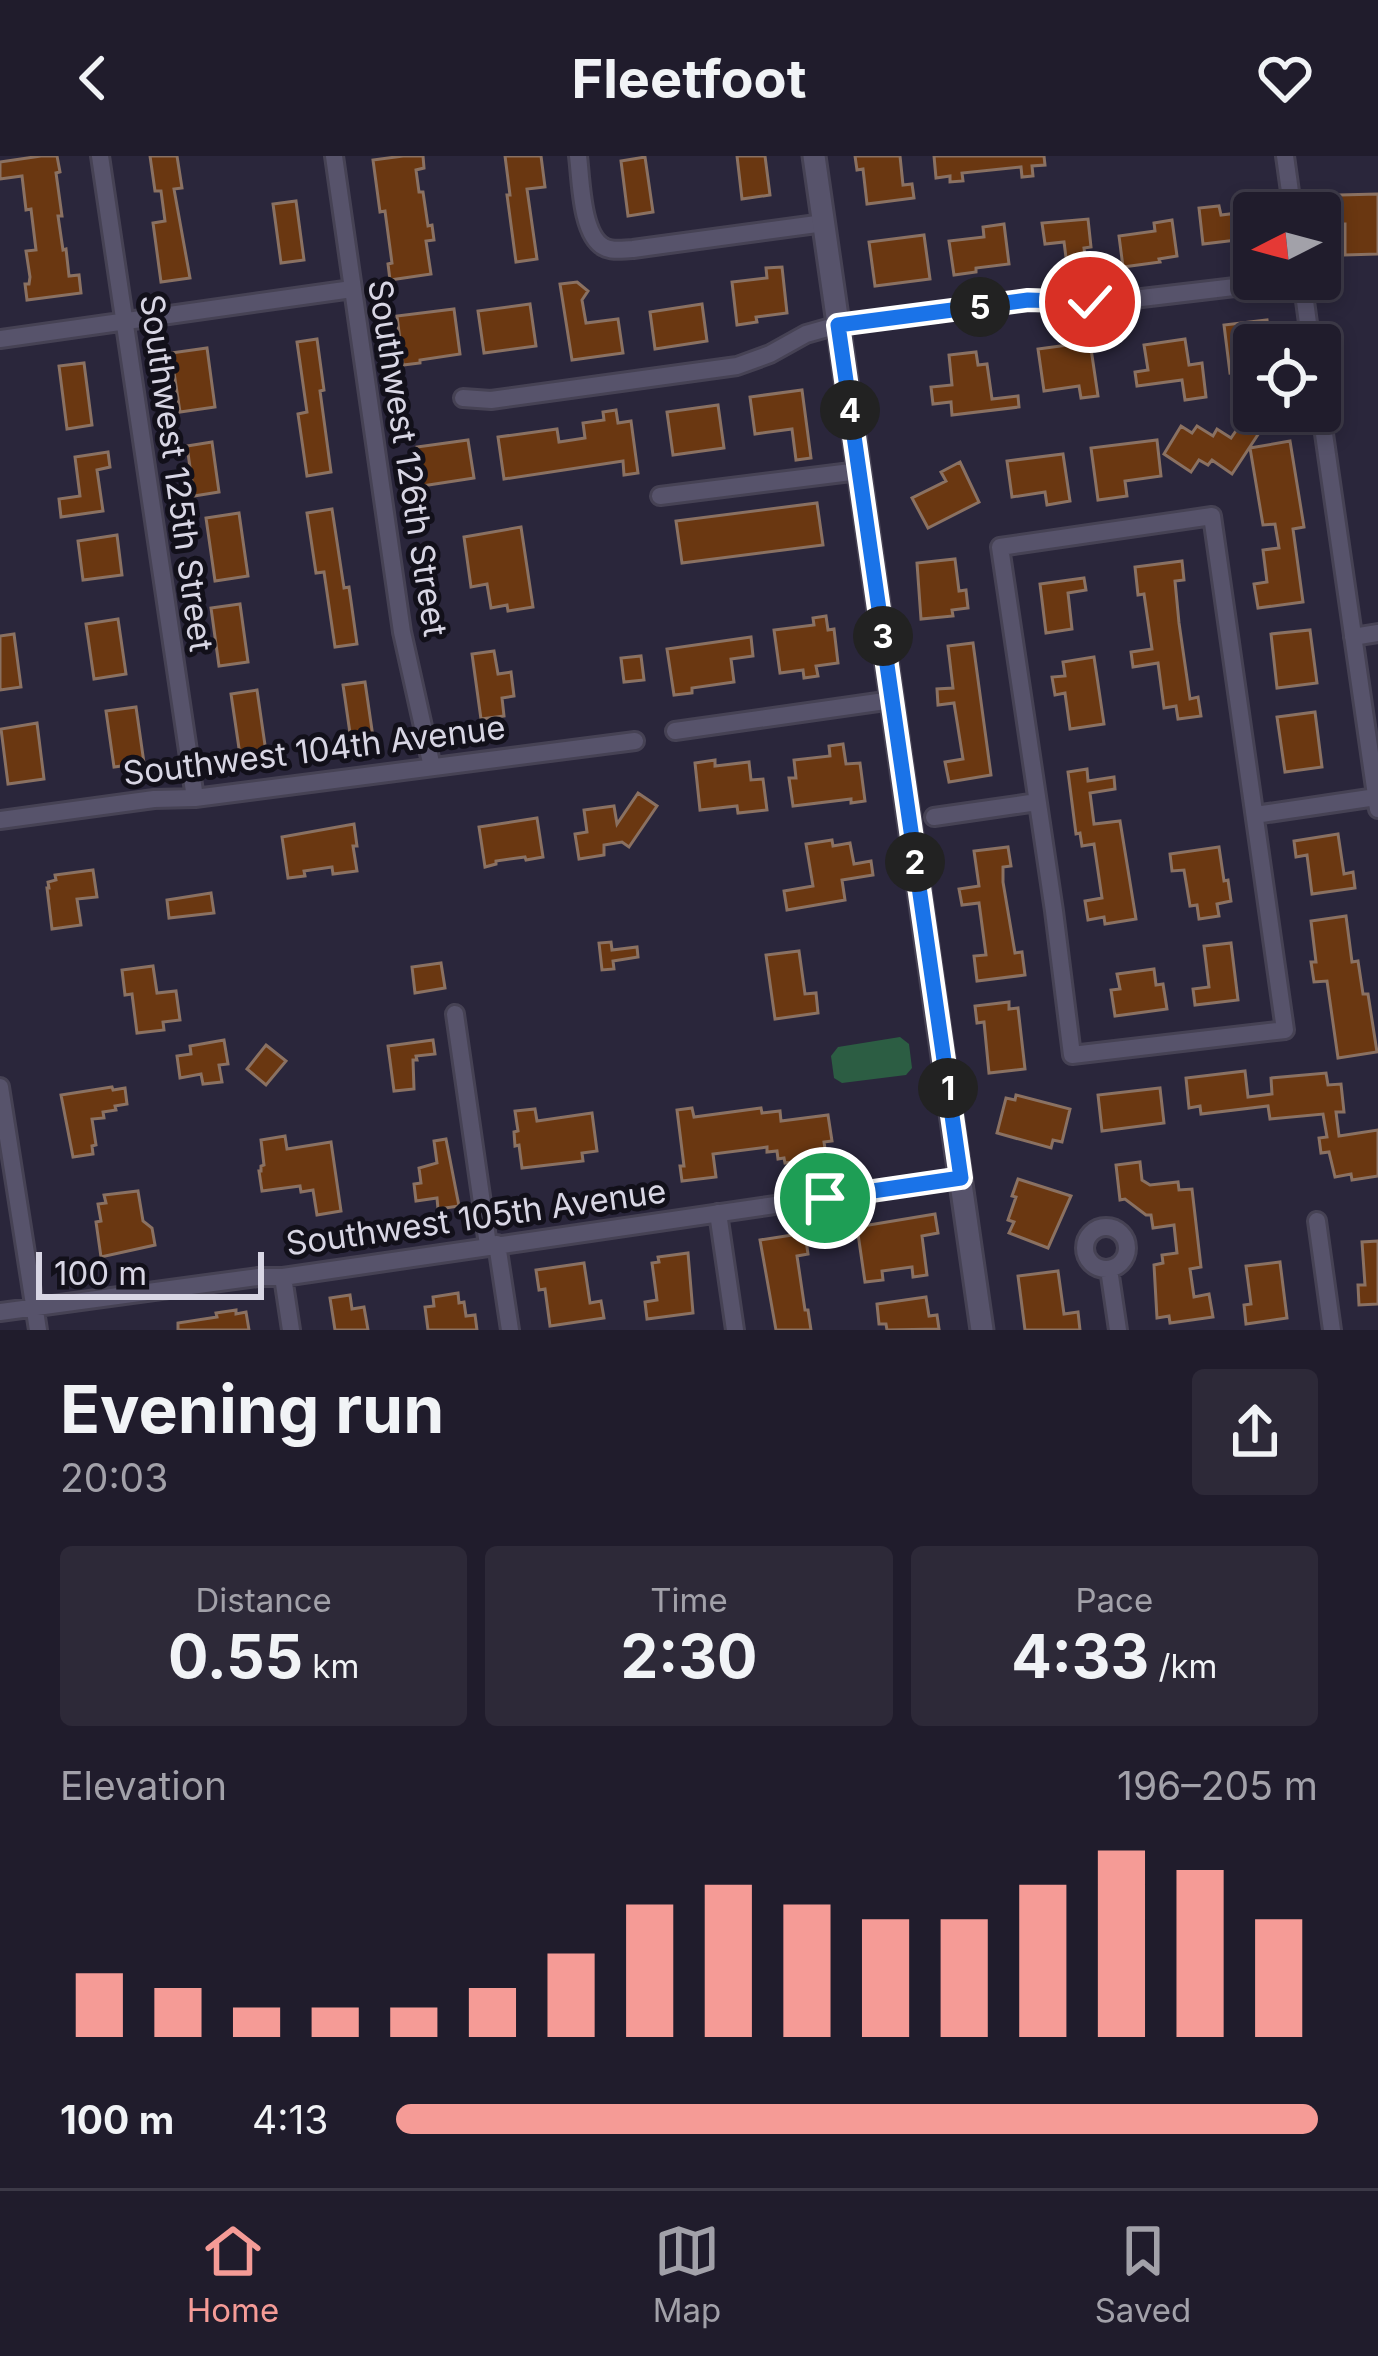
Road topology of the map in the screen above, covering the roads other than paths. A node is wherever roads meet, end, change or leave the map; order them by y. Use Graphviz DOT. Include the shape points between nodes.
graph roads {
  1 [pos="100,156"];
  2 [pos="334,156"];
  3 [pos="578,156"];
  4 [pos="814,156"];
  5 [pos="1285,156"];
  6 [pos="1290,192"];
  7 [pos="824,223"];
  8 [pos="1233,287"];
  9 [pos="352,289"];
  10 [pos="124,321"];
  11 [pos="838,325"];
  12 [pos="0,339"];
  13 [pos="463,398"];
  14 [pos="1324,432"];
  15 [pos="859,471"];
  16 [pos="660,496"];
  17 [pos="1378,633"];
  18 [pos="1353,637"];
  19 [pos="892,700"];
  20 [pos="675,730"];
  21 [pos="634,741"];
  22 [pos="432,767"];
  23 [pos="195,798"];
  24 [pos="1037,802"];
  25 [pos="1377,803"];
  26 [pos="1255,815"];
  27 [pos="934,817"];
  28 [pos="0,820"];
  29 [pos="455,1014"];
  30 [pos="0,1088"];
  31 [pos="961,1178"];
  32 [pos="718,1213"];
  33 [pos="1318,1221"];
  34 [pos="493,1245"];
  35 [pos="1109,1269"];
  36 [pos="283,1276"];
  37 [pos="35,1307"];
  38 [pos="0,1312"];
  39 [pos="38,1330"];
  40 [pos="291,1330"];
  41 [pos="510,1330"];
  42 [pos="735,1330"];
  43 [pos="982,1330"];
  44 [pos="1118,1330"];
  45 [pos="1332,1330"];
  1 -- 10 [label="street, Southwest 125th Street"];
  2 -- 9 [label="street, Southwest 126th Street"];
  3 -- 7 [label="street" via="593,236 613,249"];
  4 -- 7 [label="street"];
  5 -- 6 [label="street"];
  7 -- 11 [label="street"];
  8 -- 11 [label="street" via="1108,302 1028,300"];
  9 -- 10 [label="street"];
  9 -- 22 [label="street, Southwest 126th Street" via="402,632"];
  10 -- 12 [label="street"];
  10 -- 23 [label="street, Southwest 125th Street"];
  11 -- 13 [label="street" via="743,365"];
  11 -- 15 [label="street"];
  14 -- 18 [label="street"];
  15 -- 16 [label="street"];
  15 -- 19 [label="street"];
  17 -- 18 [label="street"];
  18 -- 25 [label="street"];
  19 -- 20 [label="street"];
  19 -- 31 [label="street"];
  21 -- 22 [label="street, Southwest 104th Avenue"];
  22 -- 23 [label="street, Southwest 104th Avenue"];
  23 -- 28 [label="street, Southwest 104th Avenue"];
  24 -- 26 [label="street" via="1072,1055 1285,1030"];
  24 -- 26 [label="street" via="1000,548 1212,516"];
  24 -- 27 [label="street"];
  25 -- 26 [label="street"];
  29 -- 34 [label="street"];
  30 -- 37 [label="street"];
  31 -- 32 [label="street, Southwest 105th Avenue"];
  31 -- 43 [label="street"];
  32 -- 34 [label="street, Southwest 105th Avenue"];
  32 -- 42 [label="street"];
  33 -- 45 [label="street"];
  34 -- 36 [label="street, Southwest 105th Avenue"];
  34 -- 41 [label="street"];
  35 -- 44 [label="street"];
  36 -- 37 [label="street, Southwest 105th Avenue"];
  36 -- 40 [label="street"];
  37 -- 38 [label="street, Southwest 105th Avenue"];
  37 -- 39 [label="street"];
}
